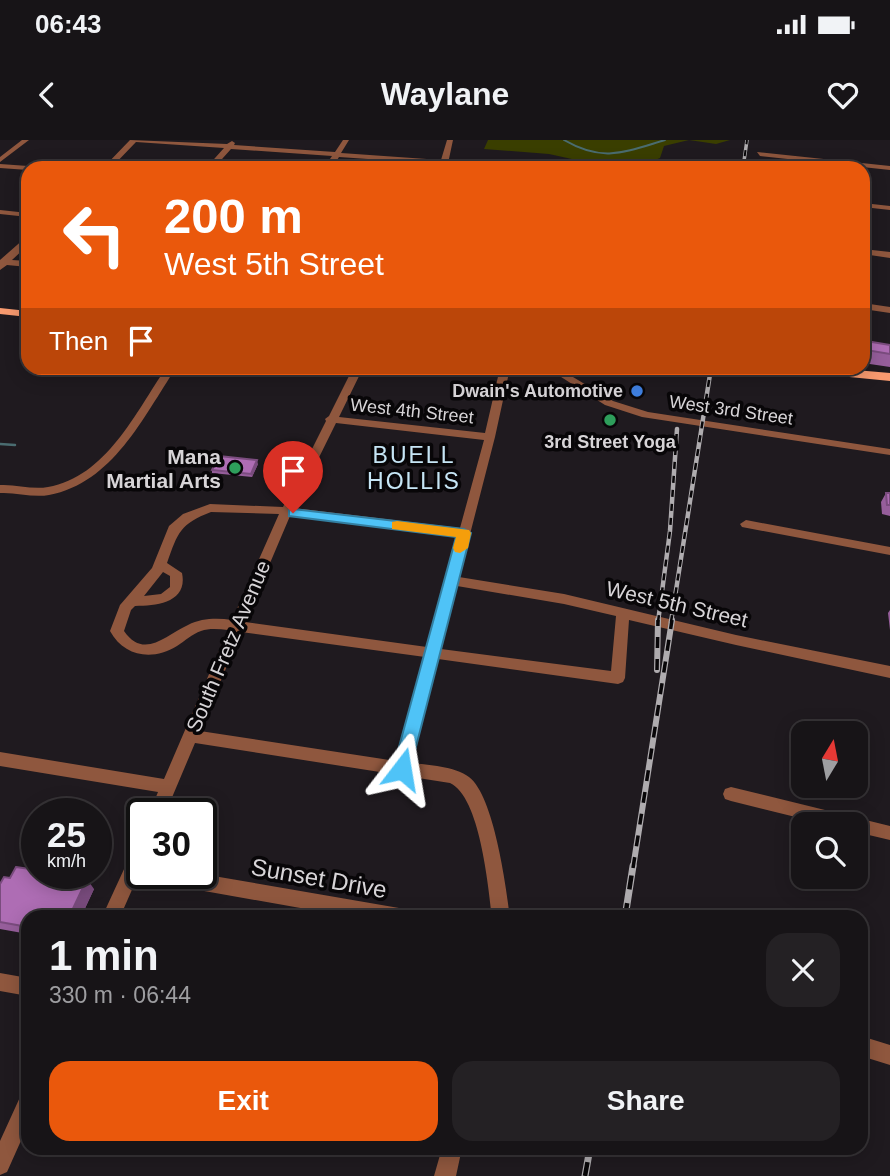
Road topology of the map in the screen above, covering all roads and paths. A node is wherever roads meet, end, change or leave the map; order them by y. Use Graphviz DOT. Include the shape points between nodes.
graph roads {
  1 [pos="26,140"];
  2 [pos="136,140"];
  3 [pos="346,140"];
  4 [pos="450,140"];
  5 [pos="232,143"];
  6 [pos="337,154"];
  7 [pos="760,154"];
  8 [pos="0,160"];
  9 [pos="114,161"];
  10 [pos="216,161"];
  11 [pos="332,161"];
  12 [pos="404,161"];
  13 [pos="444,161"];
  14 [pos="821,161"];
  15 [pos="0,166"];
  16 [pos="870,167"];
  17 [pos="21,168"];
  18 [pos="890,169"];
  19 [pos="870,206"];
  20 [pos="890,208"];
  21 [pos="0,212"];
  22 [pos="21,214"];
  23 [pos="21,246"];
  24 [pos="870,253"];
  25 [pos="890,255"];
  26 [pos="2,264"];
  27 [pos="21,264"];
  28 [pos="870,307"];
  29 [pos="890,310"];
  30 [pos="0,312"];
  31 [pos="21,314"];
  32 [pos="870,368"];
  33 [pos="890,371"];
  34 [pos="166,375"];
  35 [pos="354,375"];
  36 [pos="503,375"];
  37 [pos="564,375"];
  38 [pos="571,375"];
  39 [pos="870,375"];
  40 [pos="890,377"];
  41 [pos="575,381"];
  42 [pos="330,419"];
  43 [pos="490,437"];
  44 [pos="890,452"];
  45 [pos="0,489"];
  46 [pos="286,512"];
  47 [pos="746,524"];
  48 [pos="464,533"];
  49 [pos="890,551"];
  50 [pos="160,565"];
  51 [pos="453,581"];
  52 [pos="134,601"];
  53 [pos="623,613"];
  54 [pos="237,625"];
  55 [pos="432,654"];
  56 [pos="890,672"];
  57 [pos="191,736"];
  58 [pos="0,759"];
  59 [pos="402,769"];
  60 [pos="169,787"];
  61 [pos="731,794"];
  62 [pos="164,798"];
  63 [pos="803,812"];
  64 [pos="868,828"];
  65 [pos="890,833"];
  66 [pos="217,885"];
  67 [pos="130,889"];
  68 [pos="116,910"];
  69 [pos="359,910"];
  70 [pos="500,910"];
  71 [pos="0,982"];
  72 [pos="21,986"];
  73 [pos="868,1048"];
  74 [pos="890,1055"];
  75 [pos="21,1118"];
  76 [pos="450,1155"];
  77 [pos="0,1165"];
  78 [pos="445,1176"];
  1 -- 8 [label="street"];
  2 -- 5 [label="street"];
  2 -- 9 [label="street"];
  3 -- 6 [label="street"];
  4 -- 13 [label="street"];
  5 -- 6 [label="street"];
  5 -- 10 [label="street"];
  6 -- 11 [label="street"];
  6 -- 12 [label="street"];
  7 -- 14 [label="street"];
  15 -- 17 [label="street"];
  16 -- 18 [label="street"];
  19 -- 20 [label="street"];
  21 -- 22 [label="street"];
  23 -- 26 [label="street"];
  24 -- 25 [label="street"];
  26 -- 27 [label="street"];
  28 -- 29 [label="street"];
  30 -- 31 [label="main road"];
  32 -- 33 [label="main road"];
  34 -- 45 [label="street" via="106,460 86,478 49,491"];
  35 -- 42 [label="street, South Fretz Avenue"];
  36 -- 43 [label="street"];
  37 -- 41 [label="street, West 3rd Street"];
  38 -- 41 [label="street"];
  39 -- 40 [label="main road"];
  41 -- 44 [label="street, West 3rd Street" via="609,403 646,415"];
  42 -- 43 [label="street, West 4th Street"];
  42 -- 46 [label="street, South Fretz Avenue"];
  43 -- 48 [label="street"];
  46 -- 48 [label="street"];
  46 -- 50 [label="street" via="222,506 197,512 173,529"];
  46 -- 54 [label="street, South Fretz Avenue"];
  47 -- 49 [label="street"];
  48 -- 51 [label="street"];
  50 -- 52 [label="street"];
  50 -- 52 [label="street" via="176,573 177,589 156,601"];
  51 -- 53 [label="street, West 5th Street" via="516,589"];
  51 -- 55 [label="street"];
  52 -- 54 [label="street" via="120,616 117,631 137,648 165,646 209,624"];
  53 -- 55 [label="street" via="618,678"];
  53 -- 56 [label="street, West 5th Street"];
  54 -- 55 [label="street"];
  54 -- 57 [label="street, South Fretz Avenue"];
  55 -- 59 [label="street"];
  57 -- 59 [label="street"];
  57 -- 60 [label="street, South Fretz Avenue"];
  58 -- 60 [label="street"];
  59 -- 70 [label="street" via="456,779 473,790"];
  60 -- 62 [label="street, South Fretz Avenue"];
  61 -- 63 [label="street"];
  64 -- 65 [label="street"];
  66 -- 69 [label="street, Sunset Drive"];
  67 -- 68 [label="street"];
  71 -- 72 [label="street"];
  73 -- 74 [label="street"];
  75 -- 77 [label="street"];
  76 -- 78 [label="street"];
}
